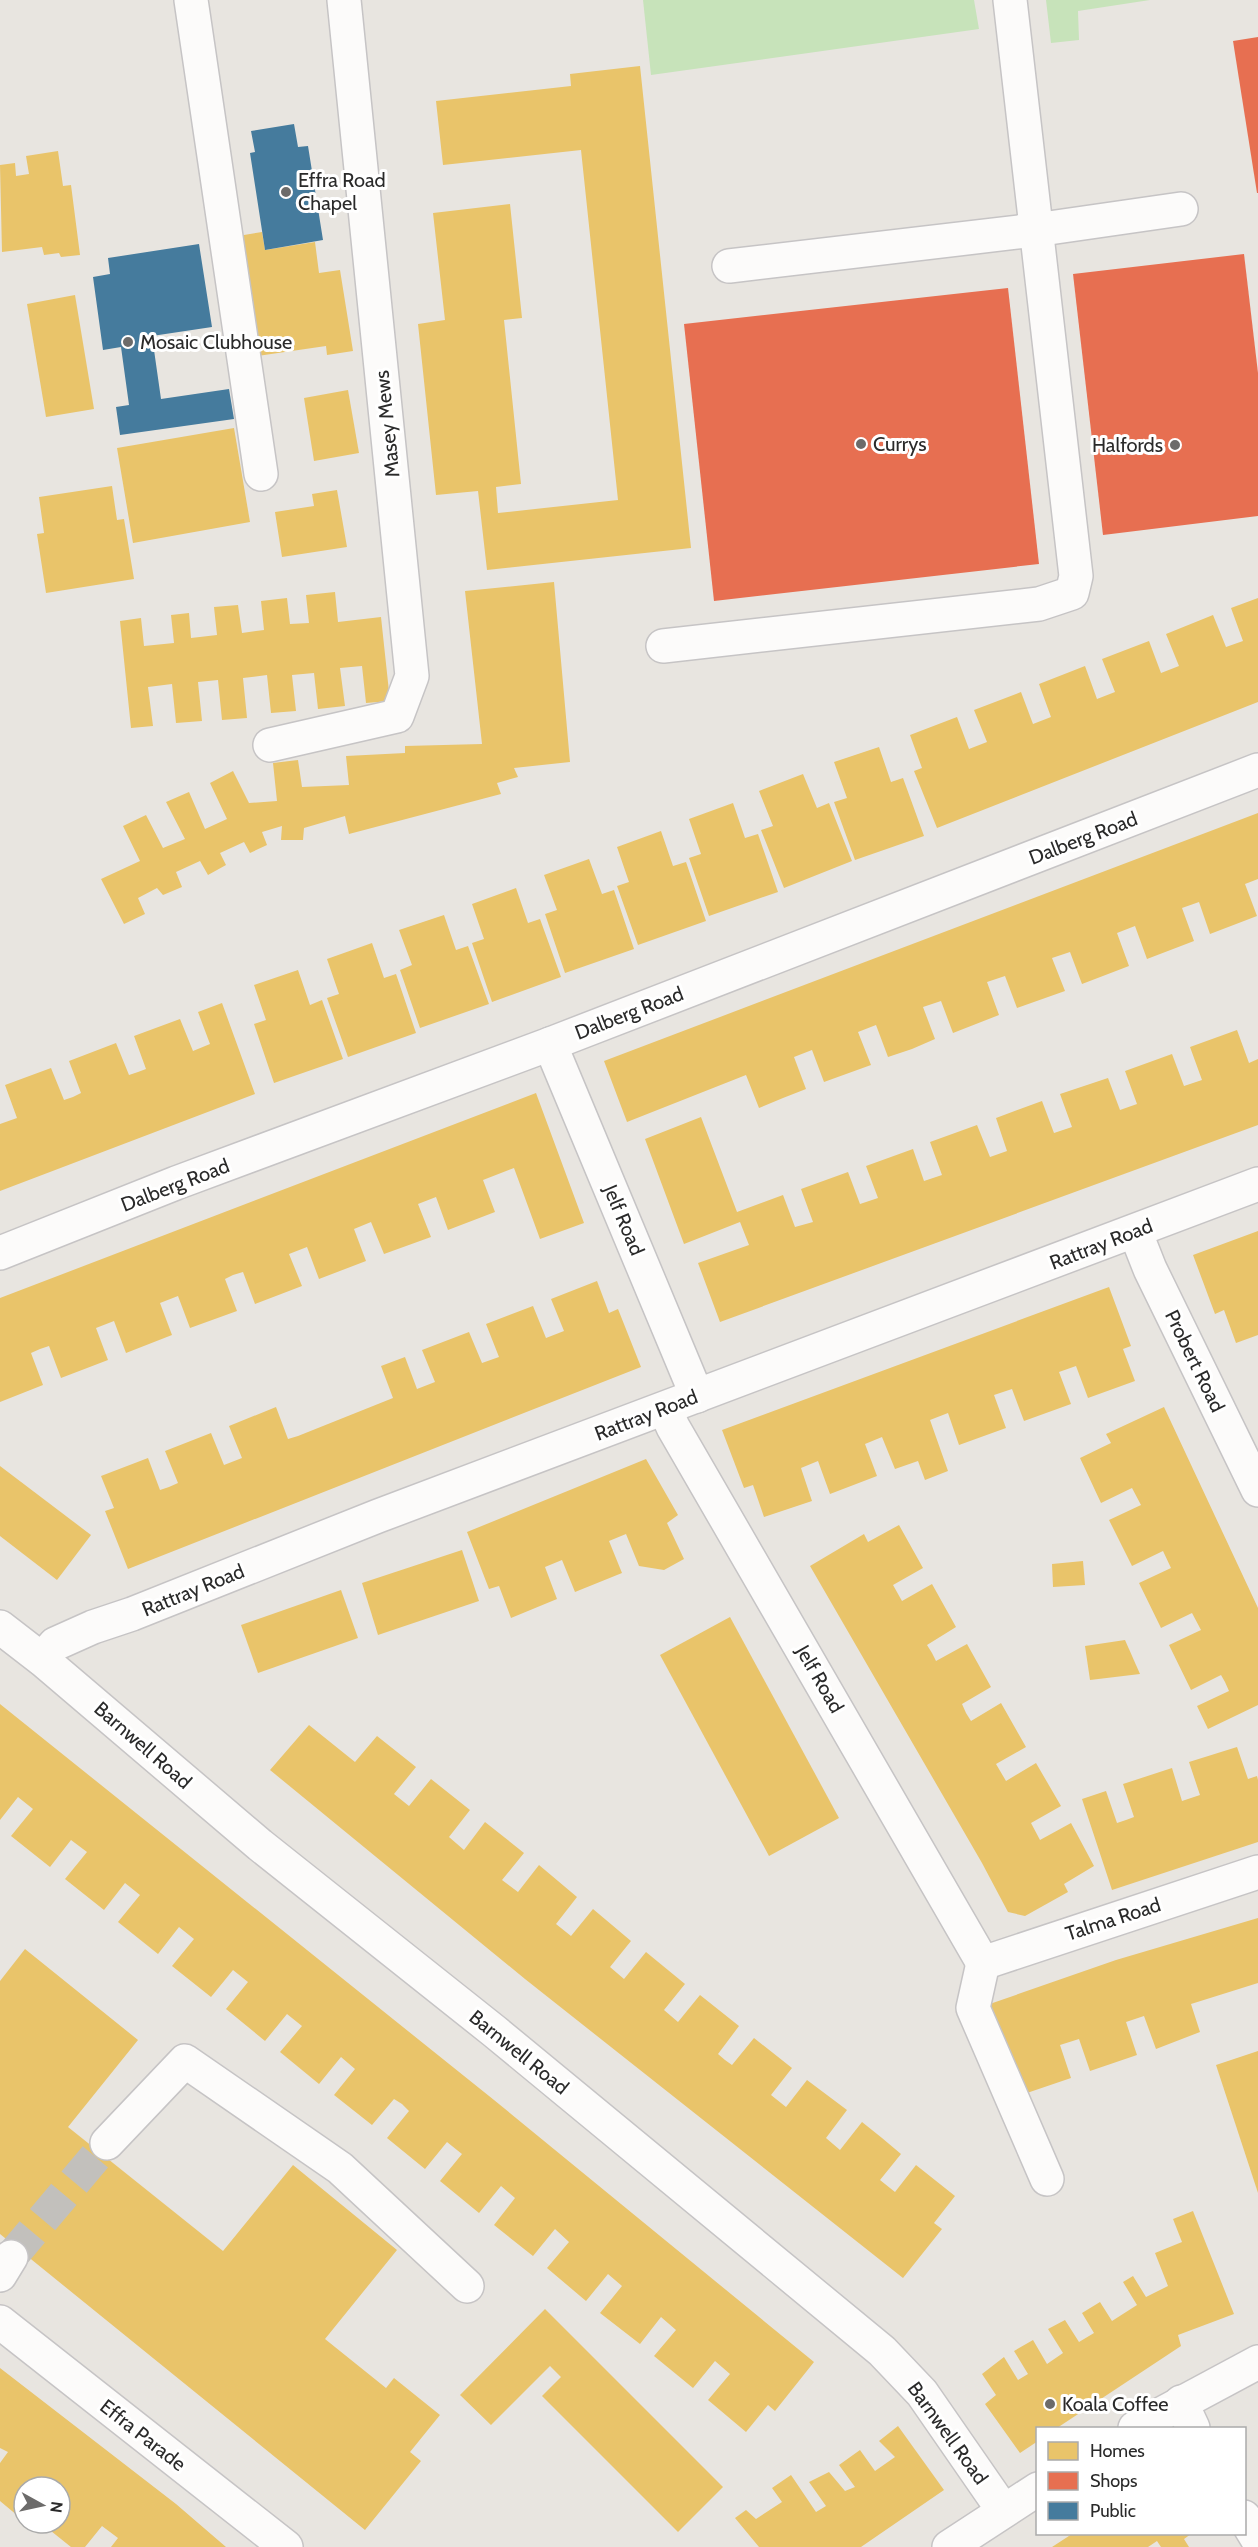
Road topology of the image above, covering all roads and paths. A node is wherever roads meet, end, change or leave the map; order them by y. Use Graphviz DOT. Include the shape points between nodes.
graph roads {
  1 [pos="191,0"];
  2 [pos="344,0"];
  3 [pos="1010,0"];
  4 [pos="1181,208"];
  5 [pos="1035,230"];
  6 [pos="729,266"];
  7 [pos="261,474"];
  8 [pos="663,646"];
  9 [pos="270,745"];
  10 [pos="1258,770"];
  11 [pos="550,1044"];
  12 [pos="1258,1184"];
  13 [pos="1135,1231"];
  14 [pos="0,1253"];
  15 [pos="697,1396"];
  16 [pos="665,1409"];
  17 [pos="1258,1490"];
  18 [pos="0,1627"];
  19 [pos="42,1659"];
  20 [pos="1258,1872"];
  21 [pos="979,1957"];
  22 [pos="107,2143"];
  23 [pos="1047,2179"];
  24 [pos="467,2286"];
  25 [pos="0,2322"];
  26 [pos="1258,2362"];
  27 [pos="1187,2415"];
  28 [pos="1139,2427"];
  29 [pos="1036,2490"];
  30 [pos="1003,2510"];
  31 [pos="1246,2519"];
  32 [pos="1258,2540"];
  33 [pos="286,2547"];
  34 [pos="949,2547"];
  1 -- 7 [label="street"];
  2 -- 9 [label="street, Masey Mews" via="412,676 397,717"];
  3 -- 5 [label="street"];
  4 -- 5 [label="street"];
  5 -- 6 [label="street"];
  5 -- 8 [label="street" via="1076,576 1072,593 1039,604"];
  10 -- 11 [label="street, Dalberg Road"];
  11 -- 14 [label="street, Dalberg Road"];
  11 -- 15 [label="street, Jelf Road"];
  12 -- 13 [label="street, Rattray Road"];
  13 -- 15 [label="street, Rattray Road"];
  13 -- 17 [label="street, Probert Road"];
  15 -- 16 [label="street, Rattray Road"];
  16 -- 19 [label="street, Rattray Road" via="93,1627 55,1644"];
  16 -- 21 [label="street, Jelf Road"];
  18 -- 19 [label="street, Barnwell Road"];
  19 -- 30 [label="street, Barnwell Road" via="260,1845 494,2031 882,2351 922,2393"];
  20 -- 21 [label="street, Talma Road"];
  21 -- 23 [label="street" via="973,2008"];
  22 -- 24 [label="street" via="185,2061 340,2168"];
  25 -- 33 [label="street, Effra Parade"];
  26 -- 27 [label="street"];
  27 -- 28 [label="street"];
  29 -- 30 [label="street"];
  30 -- 34 [label="street"];
  31 -- 32 [label="street"];
}
